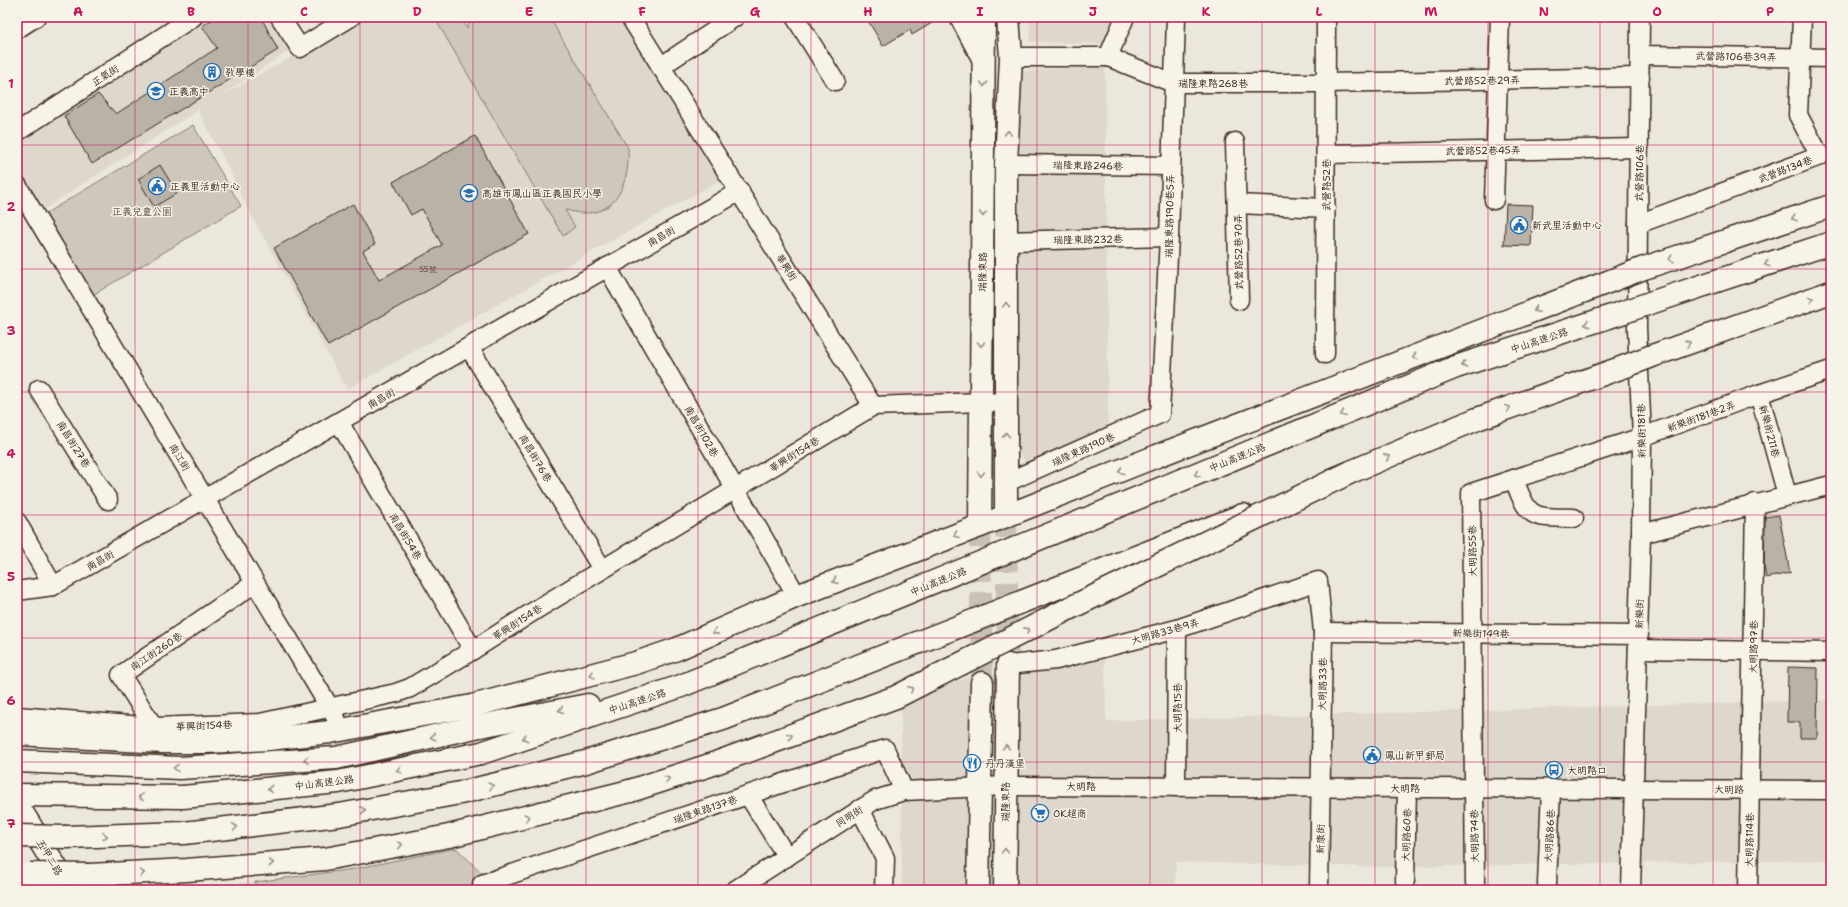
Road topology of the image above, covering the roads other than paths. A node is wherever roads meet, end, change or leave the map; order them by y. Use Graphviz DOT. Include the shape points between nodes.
graph roads {
  1 [pos="36,17"];
  2 [pos="193,17"];
  3 [pos="280,17"];
  4 [pos="351,17"];
  5 [pos="630,17"];
  6 [pos="735,17"];
  7 [pos="795,17"];
  8 [pos="961,17"];
  9 [pos="985,17"];
  10 [pos="1008,17"];
  11 [pos="1125,17"];
  12 [pos="1326,17"];
  13 [pos="1500,17"];
  14 [pos="1640,17"];
  15 [pos="1802,17"];
  16 [pos="1176,18"];
  17 [pos="17,29"];
  18 [pos="1640,55"];
  19 [pos="1011,57"];
  20 [pos="1108,57"];
  21 [pos="1801,58"];
  22 [pos="1831,58"];
  23 [pos="984,59"];
  24 [pos="660,67"];
  25 [pos="1640,77"];
  26 [pos="1498,80"];
  27 [pos="835,81"];
  28 [pos="1173,83"];
  29 [pos="1325,83"];
  30 [pos="17,132"];
  31 [pos="1235,142"];
  32 [pos="1639,148"];
  33 [pos="1496,150"];
  34 [pos="1326,154"];
  35 [pos="1006,164"];
  36 [pos="1170,166"];
  37 [pos="17,185"];
  38 [pos="740,191"];
  39 [pos="1494,200"];
  40 [pos="1237,204"];
  41 [pos="1831,206"];
  42 [pos="1326,208"];
  43 [pos="1638,224"];
  44 [pos="1170,237"];
  45 [pos="1006,241"];
  46 [pos="1831,243"];
  47 [pos="607,267"];
  48 [pos="1831,292"];
  49 [pos="1239,300"];
  50 [pos="1631,320"];
  51 [pos="469,347"];
  52 [pos="1325,354"];
  53 [pos="1831,370"];
  54 [pos="39,389"];
  55 [pos="1759,394"];
  56 [pos="981,402"];
  57 [pos="1006,403"];
  58 [pos="873,406"];
  59 [pos="1160,414"];
  60 [pos="338,422"];
  61 [pos="1642,437"];
  62 [pos="1351,472"];
  63 [pos="1514,479"];
  64 [pos="1005,483"];
  65 [pos="1831,485"];
  66 [pos="736,490"];
  67 [pos="1787,495"];
  68 [pos="205,499"];
  69 [pos="108,500"];
  70 [pos="1755,503"];
  71 [pos="1006,516"];
  72 [pos="1574,518"];
  73 [pos="17,522"];
  74 [pos="980,526"];
  75 [pos="1641,534"];
  76 [pos="602,569"];
  77 [pos="1318,581"];
  78 [pos="255,583"];
  79 [pos="53,586"];
  80 [pos="17,591"];
  81 [pos="797,596"];
  82 [pos="1177,629"];
  83 [pos="1323,632"];
  84 [pos="1474,633"];
  85 [pos="1639,642"];
  86 [pos="473,650"];
  87 [pos="1753,651"];
  88 [pos="1831,652"];
  89 [pos="1008,665"];
  90 [pos="982,682"];
  91 [pos="681,686"];
  92 [pos="330,708"];
  93 [pos="17,716"];
  94 [pos="343,730"];
  95 [pos="17,734"];
  96 [pos="159,734"];
  97 [pos="19,762"];
  98 [pos="1005,786"];
  99 [pos="979,787"];
  100 [pos="1176,787"];
  101 [pos="1321,787"];
  102 [pos="1407,788"];
  103 [pos="1473,788"];
  104 [pos="1633,788"];
  105 [pos="1551,789"];
  106 [pos="1750,790"];
  107 [pos="1831,790"];
  108 [pos="904,791"];
  109 [pos="17,795"];
  110 [pos="748,795"];
  111 [pos="17,804"];
  112 [pos="860,810"];
  113 [pos="17,836"];
  114 [pos="787,857"];
  115 [pos="21,874"];
  116 [pos="1405,881"];
  117 [pos="1475,883"];
  118 [pos="1547,884"];
  119 [pos="485,887"];
  120 [pos="70,890"];
  121 [pos="735,890"];
  122 [pos="884,890"];
  123 [pos="978,890"];
  124 [pos="1005,890"];
  125 [pos="1319,890"];
  126 [pos="1631,890"];
  127 [pos="1748,890"];
  1 -- 17 [label="street"];
  2 -- 30 [label="street, 正氣街"];
  3 -- 4 [label="street" via="300,48"];
  5 -- 24 [label="street, 華興街"];
  6 -- 24 [label="street"];
  7 -- 27 [label="street"];
  8 -- 23 [label="main road"];
  9 -- 19 [label="main road, 瑞隆東路"];
  9 -- 23 [label="main road, 瑞隆東路"];
  10 -- 19 [label="main road"];
  11 -- 20 [label="street"];
  12 -- 29 [label="street, 武營路52巷"];
  13 -- 26 [label="street"];
  14 -- 18 [label="street, 武營路106巷"];
  15 -- 21 [label="street, 武營路134巷"];
  16 -- 28 [label="street, 瑞隆東路190巷5弄"];
  18 -- 21 [label="street, 武營路106巷39弄"];
  18 -- 25 [label="street, 武營路106巷"];
  19 -- 20 [label="street, 瑞隆東路268巷"];
  35 -- 19 [label="main road, one-way"];
  20 -- 28 [label="street, 瑞隆東路268巷"];
  21 -- 22 [label="street, 武營路106巷39弄"];
  21 -- 43 [label="street, 武營路134巷" via="1798,115 1820,156"];
  23 -- 56 [label="main road, 瑞隆東路, one-way"];
  24 -- 38 [label="street, 華興街"];
  25 -- 26 [label="street, 武營路52巷29弄"];
  25 -- 32 [label="street, 武營路106巷"];
  26 -- 29 [label="street, 武營路52巷29弄"];
  26 -- 33 [label="street"];
  28 -- 29 [label="street, 瑞隆東路268巷"];
  28 -- 36 [label="street, 瑞隆東路190巷5弄"];
  29 -- 34 [label="street, 武營路52巷"];
  31 -- 40 [label="street, 武營路52巷70弄"];
  32 -- 33 [label="street, 武營路52巷45弄"];
  32 -- 43 [label="street, 武營路106巷"];
  33 -- 34 [label="street, 武營路52巷45弄"];
  33 -- 39 [label="street"];
  34 -- 42 [label="street, 武營路52巷"];
  35 -- 36 [label="street, 瑞隆東路246巷"];
  35 -- 45 [label="main road"];
  36 -- 44 [label="street, 瑞隆東路190巷5弄"];
  37 -- 68 [label="street, 南江街"];
  38 -- 47 [label="street, 南昌街"];
  38 -- 58 [label="street, 華興街"];
  40 -- 42 [label="street, 武營路52巷70弄"];
  40 -- 49 [label="street, 武營路52巷70弄"];
  41 -- 71 [label="main road, one-way, bridge" via="1644,268"];
  42 -- 52 [label="street, 武營路52巷"];
  43 -- 50 [label="street, 武營路106巷"];
  44 -- 45 [label="street, 瑞隆東路232巷"];
  44 -- 59 [label="street, 瑞隆東路190巷5弄"];
  57 -- 45 [label="main road, one-way"];
  46 -- 50 [label="main road, 中山高速公路, one-way, bridge" via="1650,303"];
  47 -- 51 [label="street, 南昌街"];
  47 -- 66 [label="street, 南昌街102巷"];
  62 -- 48 [label="main road, one-way, bridge" via="1477,419"];
  50 -- 61 [label="street, 新樂街181巷"];
  50 -- 91 [label="main road, 中山高速公路, one-way" via="1456,367"];
  51 -- 60 [label="street, 南昌街"];
  51 -- 76 [label="street, 南昌街76巷"];
  53 -- 55 [label="street, 新樂街211巷"];
  54 -- 69 [label="street, 南昌街27巷"];
  55 -- 61 [label="street, 新樂街181巷2弄"];
  55 -- 67 [label="street, 新樂街211巷"];
  56 -- 57 [label="street"];
  56 -- 58 [label="street"];
  56 -- 74 [label="main road, 瑞隆東路, one-way"];
  64 -- 57 [label="main road, one-way"];
  58 -- 66 [label="street, 華興街154巷"];
  59 -- 64 [label="street, 瑞隆東路190巷"];
  60 -- 68 [label="street, 南昌街"];
  60 -- 86 [label="street, 南昌街54巷"];
  61 -- 63 [label="street, 大明路55巷"];
  61 -- 75 [label="street, 新樂街181巷"];
  113 -- 62 [label="main road, one-way, bridge" via="184,833 339,815 460,793 586,762 723,718"];
  115 -- 62 [label="main road, one-way, bridge" via="89,875 325,859 449,836 630,791 710,765 896,697 1068,609"];
  63 -- 72 [label="street" via="1528,510 1541,517"];
  63 -- 84 [label="street, 大明路55巷" via="1471,493"];
  64 -- 71 [label="main road"];
  65 -- 67 [label="street"];
  66 -- 76 [label="street, 華興街154巷"];
  66 -- 81 [label="street, 南昌街102巷"];
  67 -- 70 [label="street"];
  68 -- 78 [label="street, 南江街"];
  68 -- 79 [label="street, 南昌街"];
  70 -- 75 [label="street"];
  70 -- 87 [label="street, 大明路97巷"];
  71 -- 74 [label="main road"];
  73 -- 79 [label="street"];
  74 -- 81 [label="main road, one-way"];
  75 -- 85 [label="street, 新樂街"];
  76 -- 86 [label="street, 華興街154巷"];
  77 -- 82 [label="street, 大明路33巷9弄"];
  77 -- 83 [label="street, 大明路33巷"];
  78 -- 92 [label="street, 南江街"];
  78 -- 96 [label="street, 南江街260巷" via="121,675"];
  79 -- 80 [label="street, 南昌街"];
  81 -- 94 [label="main road, one-way" via="677,649 636,663 472,706"];
  82 -- 89 [label="street, 大明路33巷9弄" via="1056,660"];
  82 -- 100 [label="street, 大明路15巷"];
  83 -- 84 [label="street, 新樂街149巷"];
  83 -- 101 [label="street, 大明路33巷"];
  84 -- 85 [label="street, 新樂街149巷"];
  84 -- 103 [label="street, 大明路55巷"];
  85 -- 87 [label="street, 新樂街149巷"];
  85 -- 104 [label="street, 新樂街"];
  86 -- 92 [label="street, 華興街154巷" via="410,688"];
  87 -- 88 [label="street, 新樂街149巷"];
  87 -- 106 [label="street, 大明路97巷"];
  98 -- 89 [label="main road, 瑞隆東路, one-way"];
  90 -- 99 [label="main road"];
  91 -- 97 [label="main road, one-way" via="336,758 180,768"];
  91 -- 109 [label="main road, 中山高速公路, one-way" via="481,753 338,782 183,797"];
  92 -- 94 [label="street, 南江街"];
  92 -- 96 [label="street, 華興街154巷" via="260,722"];
  93 -- 96 [label="street, 華興街154巷" via="124,726"];
  94 -- 96 [label="main road" via="269,739 206,742"];
  95 -- 96 [label="main road"];
  98 -- 99 [label="street, 大明路"];
  98 -- 100 [label="street, 大明路"];
  124 -- 98 [label="main road, 瑞隆東路, one-way"];
  99 -- 108 [label="street, 同明街"];
  99 -- 123 [label="main road"];
  100 -- 101 [label="street, 大明路"];
  101 -- 102 [label="street, 大明路"];
  101 -- 125 [label="street, 新康街"];
  102 -- 103 [label="street, 大明路"];
  102 -- 116 [label="street, 大明路60巷"];
  103 -- 105 [label="street, 大明路"];
  103 -- 117 [label="street, 大明路74巷"];
  104 -- 105 [label="street, 大明路"];
  104 -- 106 [label="street, 大明路"];
  104 -- 126 [label="street, 新樂街"];
  105 -- 118 [label="street, 大明路86巷"];
  106 -- 107 [label="street, 大明路"];
  106 -- 127 [label="street, 大明路114巷"];
  108 -- 110 [label="street, 瑞隆東路137巷" via="886,748"];
  108 -- 112 [label="street, 同明街" via="875,800"];
  110 -- 114 [label="street"];
  110 -- 119 [label="street, 瑞隆東路137巷"];
  111 -- 120 [label="main road, 五甲二路"];
  112 -- 114 [label="street, 同明街"];
  112 -- 122 [label="street" via="885,858"];
  114 -- 121 [label="street, 同明街"];
}
